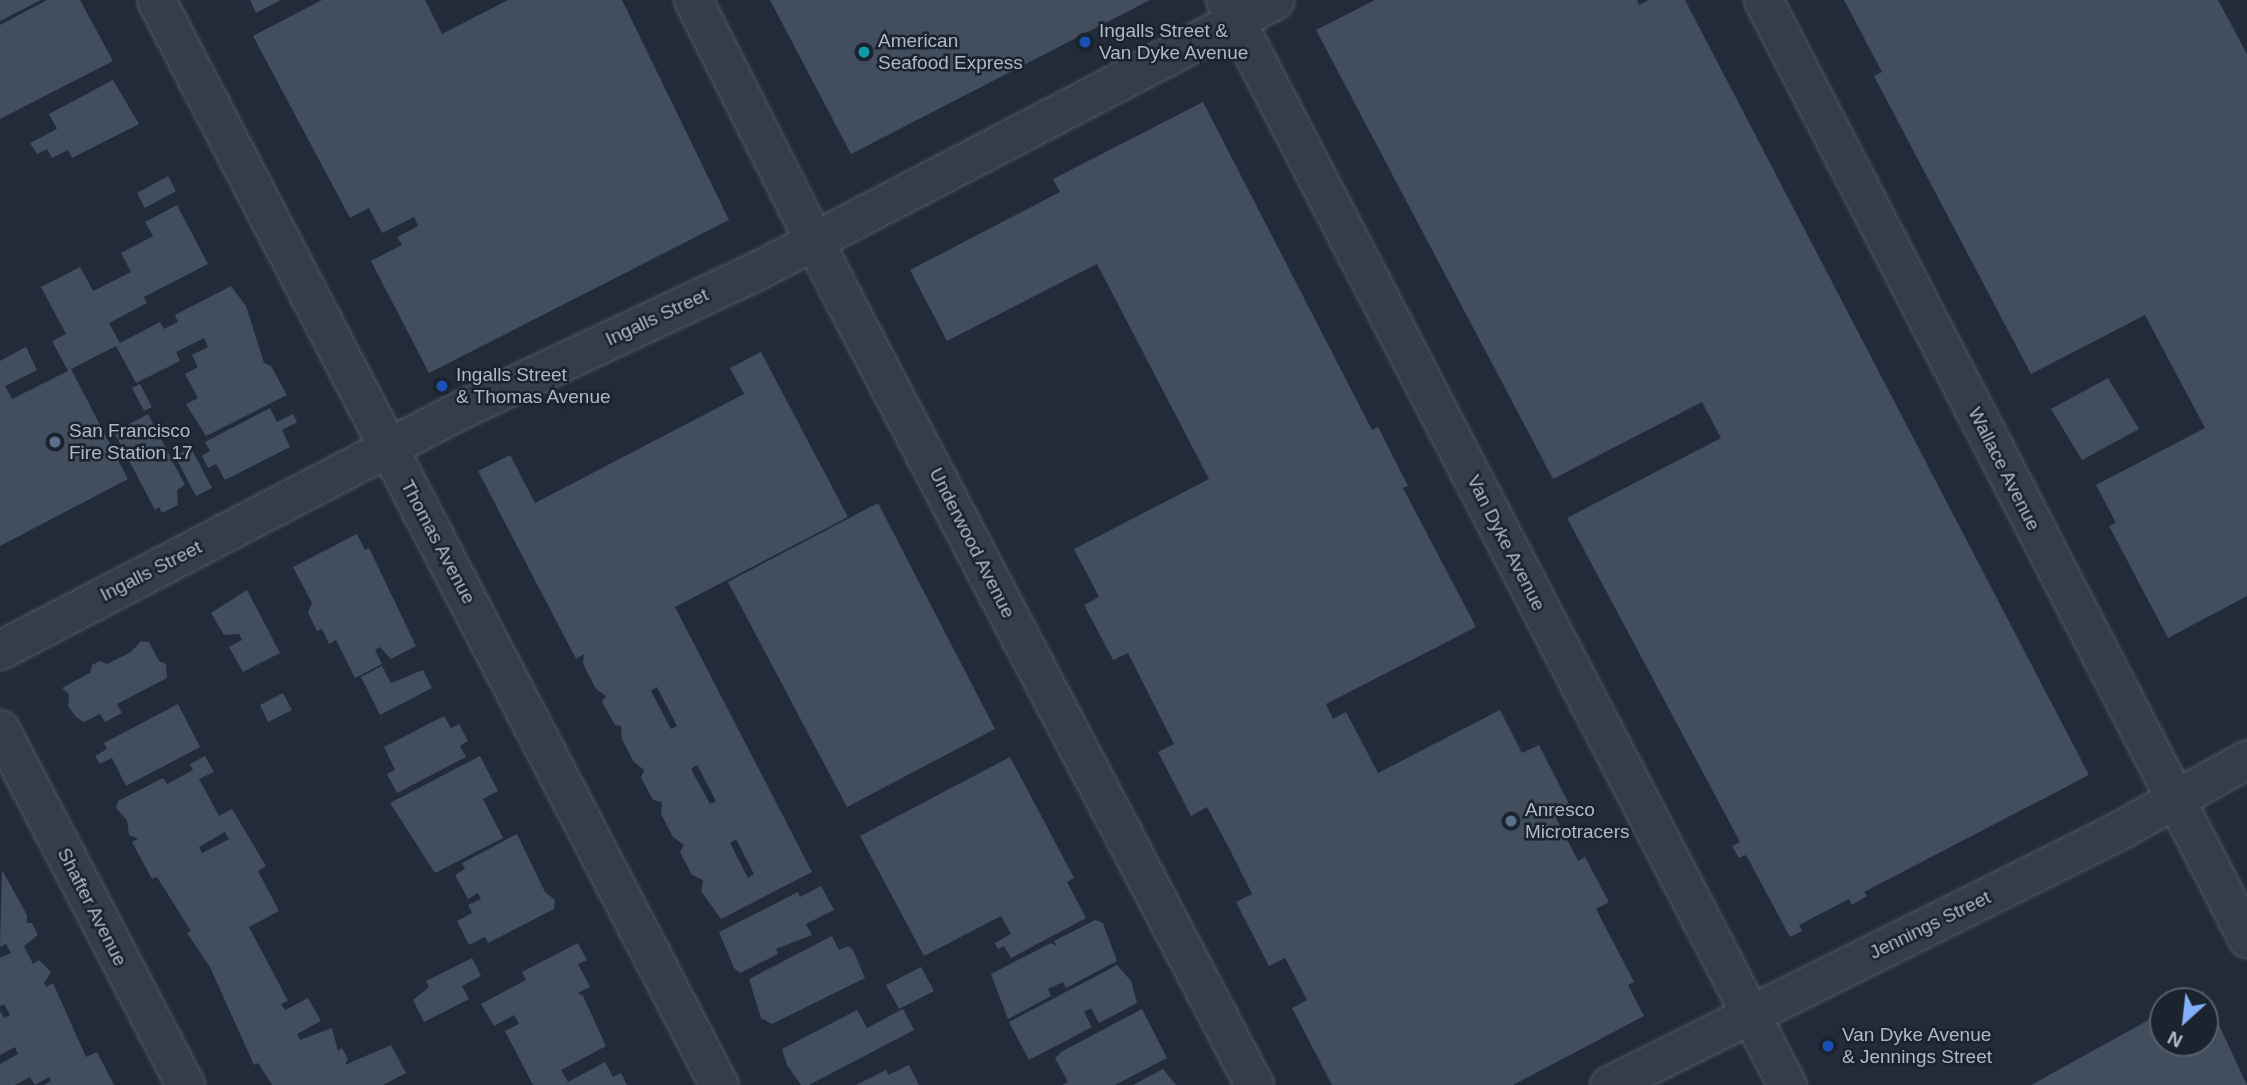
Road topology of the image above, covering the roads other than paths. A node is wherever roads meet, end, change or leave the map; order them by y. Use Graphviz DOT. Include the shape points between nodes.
graph roads {
  1 [pos="156,0"];
  2 [pos="692,0"];
  3 [pos="1275,0"];
  4 [pos="1763,0"];
  5 [pos="1231,10"];
  6 [pos="814,240"];
  7 [pos="388,448"];
  8 [pos="0,650"];
  9 [pos="0,729"];
  10 [pos="2247,759"];
  11 [pos="2175,799"];
  12 [pos="2247,938"];
  13 [pos="1749,1013"];
  14 [pos="185,1085"];
  15 [pos="719,1085"];
  16 [pos="1254,1085"];
  17 [pos="1609,1085"];
  18 [pos="1787,1085"];
  1 -- 7 [label="street, Thomas Avenue"];
  2 -- 6 [label="street, Underwood Avenue"];
  3 -- 5 [label="street, Ingalls Street"];
  4 -- 11 [label="street, Wallace Avenue"];
  5 -- 6 [label="street, Ingalls Street"];
  5 -- 13 [label="street, Van Dyke Avenue"];
  6 -- 7 [label="street, Ingalls Street"];
  6 -- 16 [label="street, Underwood Avenue"];
  7 -- 8 [label="street, Ingalls Street"];
  7 -- 15 [label="street, Thomas Avenue"];
  9 -- 14 [label="street, Shafter Avenue"];
  10 -- 11 [label="street, Jennings Street"];
  11 -- 12 [label="street, Wallace Avenue"];
  11 -- 13 [label="street, Jennings Street"];
  13 -- 17 [label="street, Jennings Street"];
  13 -- 18 [label="street, Van Dyke Avenue"];
}
